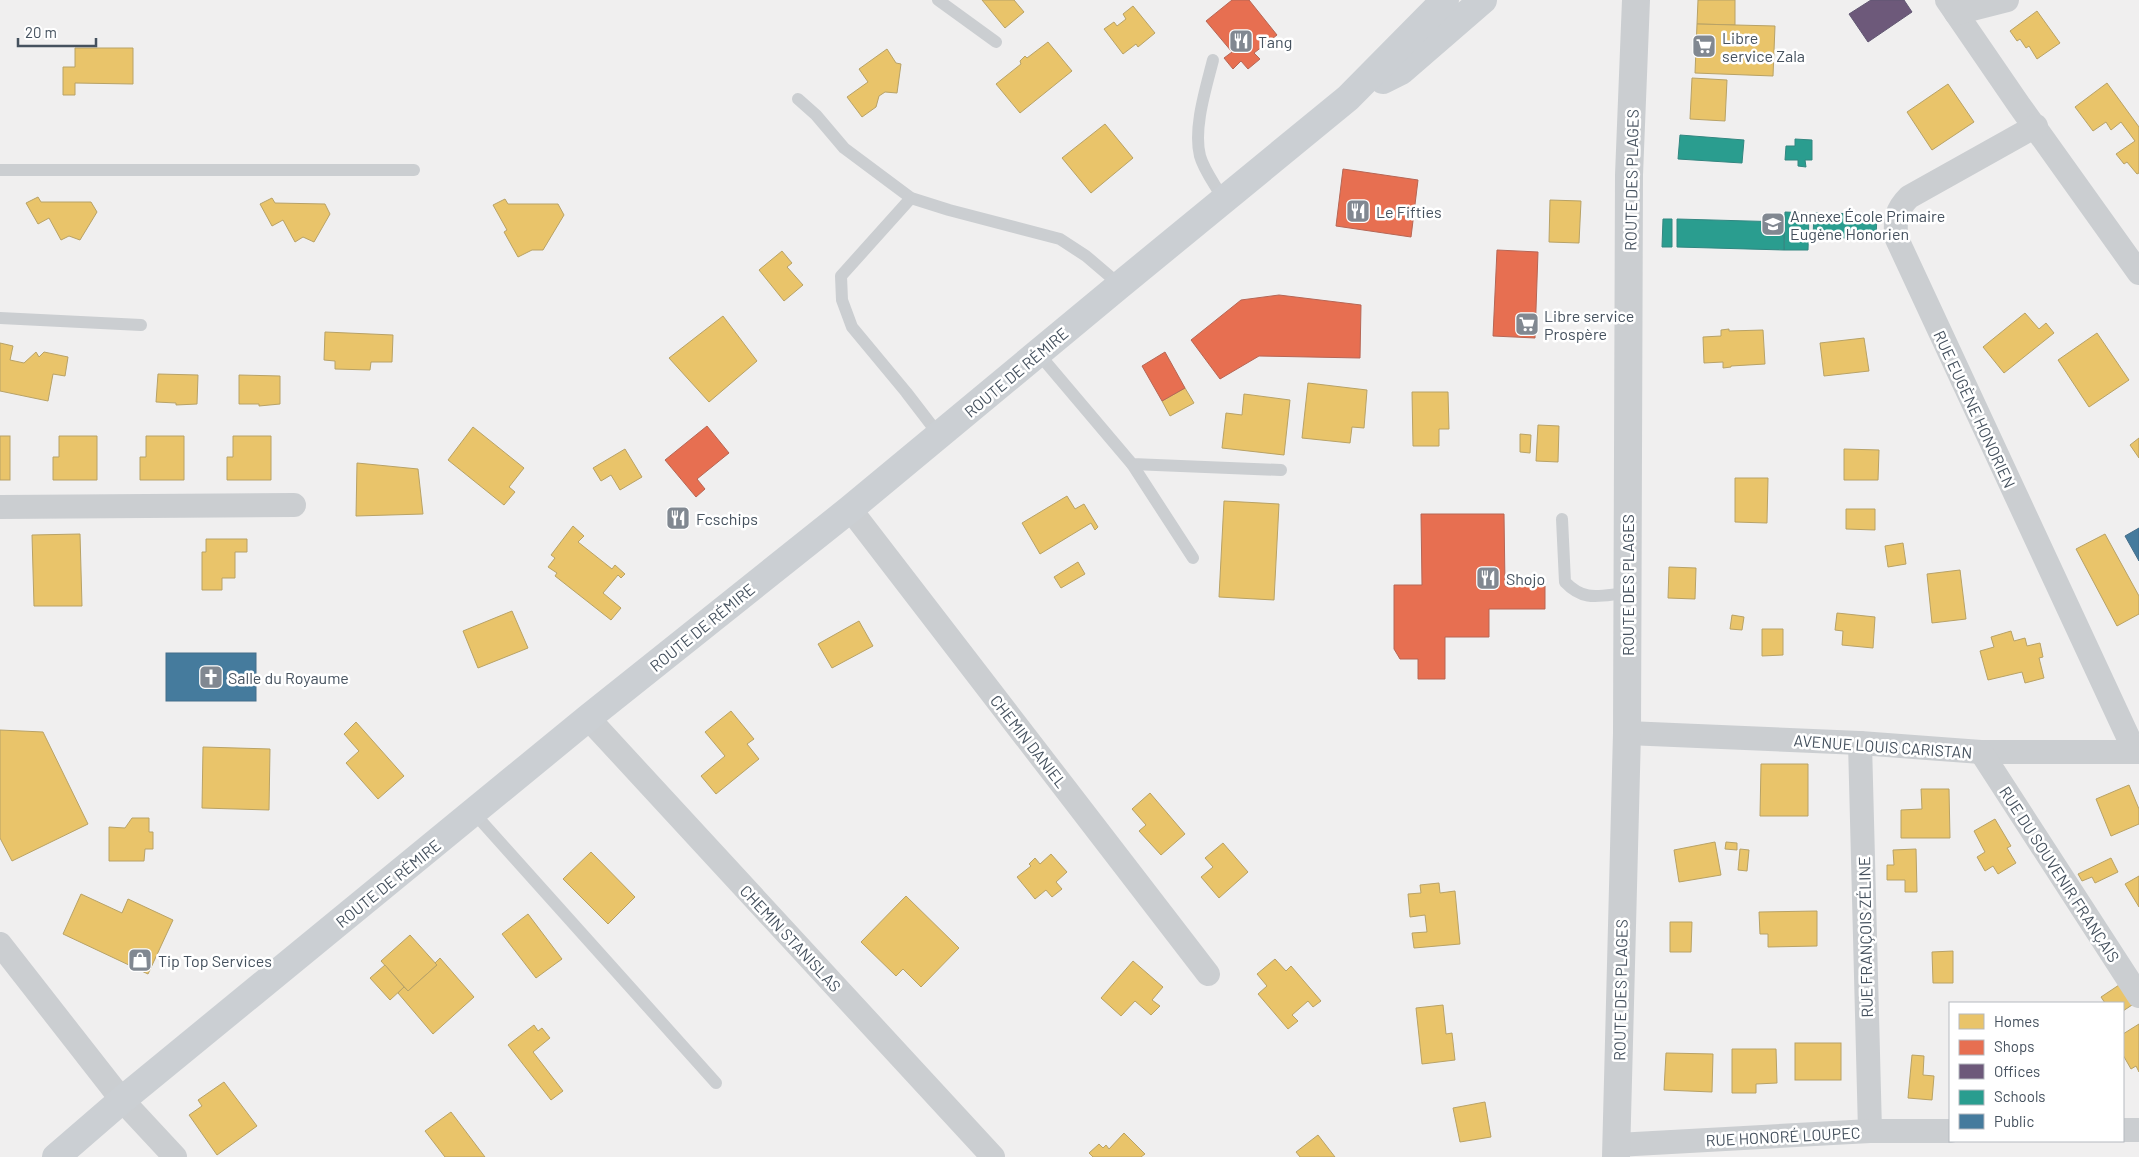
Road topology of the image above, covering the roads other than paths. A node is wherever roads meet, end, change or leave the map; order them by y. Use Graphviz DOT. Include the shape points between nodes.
graph roads {
  1 [pos="938,0"];
  2 [pos="1446,0"];
  3 [pos="1483,0"];
  4 [pos="2007,0"];
  5 [pos="1635,4"];
  6 [pos="1952,7"];
  7 [pos="996,42"];
  8 [pos="1213,60"];
  9 [pos="1348,98"];
  10 [pos="798,99"];
  11 [pos="2036,126"];
  12 [pos="0,170"];
  13 [pos="414,170"];
  14 [pos="911,198"];
  15 [pos="1224,201"];
  16 [pos="2139,272"];
  17 [pos="1120,285"];
  18 [pos="0,318"];
  19 [pos="142,325"];
  20 [pos="1038,353"];
  21 [pos="939,435"];
  22 [pos="1132,464"];
  23 [pos="1281,470"];
  24 [pos="294,505"];
  25 [pos="0,507"];
  26 [pos="850,509"];
  27 [pos="1562,519"];
  28 [pos="1193,558"];
  29 [pos="1627,593"];
  30 [pos="588,718"];
  31 [pos="1627,733"];
  32 [pos="1860,743"];
  33 [pos="2139,751"];
  34 [pos="1981,752"];
  35 [pos="474,812"];
  36 [pos="0,944"];
  37 [pos="1208,974"];
  38 [pos="2139,996"];
  39 [pos="716,1082"];
  40 [pos="122,1100"];
  41 [pos="2124,1130"];
  42 [pos="2139,1130"];
  43 [pos="1870,1131"];
  44 [pos="1949,1131"];
  45 [pos="1616,1151"];
  46 [pos="56,1157"];
  47 [pos="175,1157"];
  48 [pos="993,1157"];
  1 -- 7 [label="lane"];
  2 -- 9 [label="main road, ROUTE DE RÉMIRE"];
  3 -- 9 [label="main road, ROUTE DE RÉMIRE" via="1401,71"];
  4 -- 6 [label="street"];
  5 -- 29 [label="street, ROUTE DES PLAGES" via="1629,175"];
  6 -- 11 [label="street"];
  8 -- 15 [label="lane" via="1203,98 1198,141 1200,157"];
  9 -- 15 [label="main road, ROUTE DE RÉMIRE"];
  10 -- 14 [label="lane" via="844,148"];
  11 -- 16 [label="street"];
  11 -- 33 [label="street, RUE EUGÈNE HONORIEN" via="1909,197 1900,206 1895,219 1896,237 2125,730"];
  12 -- 13 [label="lane"];
  14 -- 17 [label="lane" via="1060,239"];
  14 -- 21 [label="lane" via="841,276 842,300 852,327"];
  15 -- 17 [label="main road, ROUTE DE RÉMIRE"];
  17 -- 20 [label="main road, ROUTE DE RÉMIRE"];
  18 -- 19 [label="lane"];
  20 -- 21 [label="main road, ROUTE DE RÉMIRE"];
  20 -- 22 [label="lane"];
  21 -- 26 [label="main road, ROUTE DE RÉMIRE"];
  22 -- 23 [label="lane"];
  22 -- 28 [label="lane"];
  24 -- 25 [label="street"];
  26 -- 30 [label="main road, ROUTE DE RÉMIRE"];
  26 -- 37 [label="street, CHEMIN DANIEL"];
  27 -- 29 [label="lane" via="1565,582 1583,596"];
  29 -- 31 [label="street, ROUTE DES PLAGES"];
  30 -- 35 [label="main road, ROUTE DE RÉMIRE"];
  30 -- 48 [label="street, CHEMIN STANISLAS"];
  31 -- 32 [label="street, AVENUE LOUIS CARISTAN"];
  31 -- 45 [label="street, ROUTE DES PLAGES"];
  32 -- 34 [label="street, AVENUE LOUIS CARISTAN"];
  32 -- 43 [label="street, RUE FRANÇOIS ZÉLINE"];
  33 -- 34 [label="street, AVENUE LOUIS CARISTAN"];
  34 -- 38 [label="street, RUE DU SOUVENIR FRANÇAIS"];
  35 -- 39 [label="lane"];
  35 -- 40 [label="main road, ROUTE DE RÉMIRE"];
  36 -- 40 [label="street"];
  40 -- 46 [label="main road, ROUTE DE RÉMIRE"];
  40 -- 47 [label="street"];
  41 -- 42 [label="street"];
  43 -- 44 [label="street, RUE HONORÉ LOUPEC"];
  43 -- 45 [label="street, RUE HONORÉ LOUPEC"];
}
